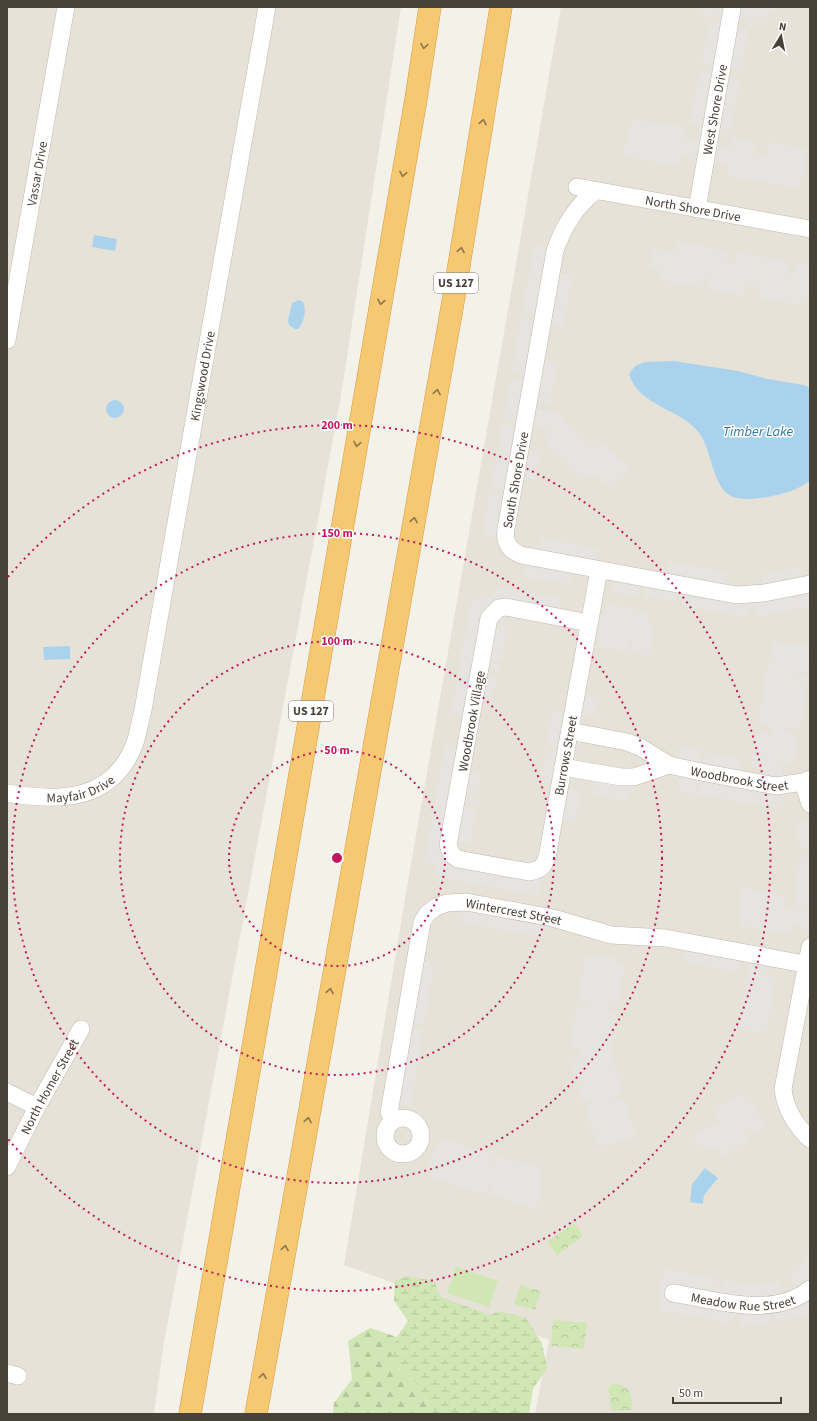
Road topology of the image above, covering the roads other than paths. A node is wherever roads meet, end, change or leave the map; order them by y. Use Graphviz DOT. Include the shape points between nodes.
graph roads {
  1 [pos="66,7"];
  2 [pos="267,7"];
  3 [pos="430,7"];
  4 [pos="501,7"];
  5 [pos="734,8"];
  6 [pos="577,187"];
  7 [pos="596,191"];
  8 [pos="697,209"];
  9 [pos="810,229"];
  10 [pos="7,340"];
  11 [pos="599,570"];
  12 [pos="810,584"];
  13 [pos="589,623"];
  14 [pos="570,731"];
  15 [pos="134,744"];
  16 [pos="640,747"];
  17 [pos="669,765"];
  18 [pos="563,767"];
  19 [pos="634,777"];
  20 [pos="806,781"];
  21 [pos="7,793"];
  22 [pos="810,804"];
  23 [pos="448,845"];
  24 [pos="810,948"];
  25 [pos="808,965"];
  26 [pos="81,1029"];
  27 [pos="7,1092"];
  28 [pos="37,1107"];
  29 [pos="393,1120"];
  30 [pos="810,1139"];
  31 [pos="7,1167"];
  32 [pos="810,1289"];
  33 [pos="673,1293"];
  34 [pos="190,1414"];
  35 [pos="256,1414"];
  1 -- 10 [label="street, Vassar Drive"];
  2 -- 15 [label="street, Kingswood Drive" via="143,710"];
  3 -- 34 [label="highway, US 127, one-way"];
  35 -- 4 [label="highway, US 127, one-way" via="452,302"];
  5 -- 8 [label="street, West Shore Drive"];
  6 -- 7 [label="street, North Shore Drive"];
  7 -- 8 [label="street, North Shore Drive"];
  7 -- 11 [label="street, South Shore Drive" via="588,196 574,214 561,234 555,251 505,540 510,549 521,555"];
  8 -- 9 [label="street, North Shore Drive"];
  11 -- 12 [label="street, South Shore Drive" via="736,595 764,593"];
  11 -- 13 [label="street, Burrows Street"];
  13 -- 14 [label="street, Burrows Street"];
  13 -- 23 [label="street, Woodbrook Village" via="506,607 499,608 489,618"];
  14 -- 16 [label="street, Woodbrook Street"];
  14 -- 18 [label="street, Burrows Street"];
  15 -- 21 [label="street, Mayfair Drive" via="126,760 109,781 91,791 72,797 47,798"];
  16 -- 17 [label="street, Woodbrook Street"];
  16 -- 19 [label="street" via="646,762 641,772"];
  17 -- 19 [label="street"];
  17 -- 20 [label="street, Woodbrook Street" via="776,786"];
  18 -- 19 [label="street"];
  18 -- 23 [label="street, Burrows Street" via="548,853 542,868 529,872 458,859 452,855"];
  20 -- 22 [label="street"];
  24 -- 25 [label="street"];
  25 -- 29 [label="street, Wintercrest Street" via="665,938 611,935 553,918 466,902 447,903 436,907 422,922 389,1112"];
  25 -- 30 [label="street" via="784,1089 786,1105"];
  26 -- 28 [label="street, North Homer Street"];
  27 -- 28 [label="street"];
  28 -- 31 [label="street, North Homer Street"];
  32 -- 33 [label="street, Meadow Rue Street" via="795,1299 773,1305 752,1306"];
}
